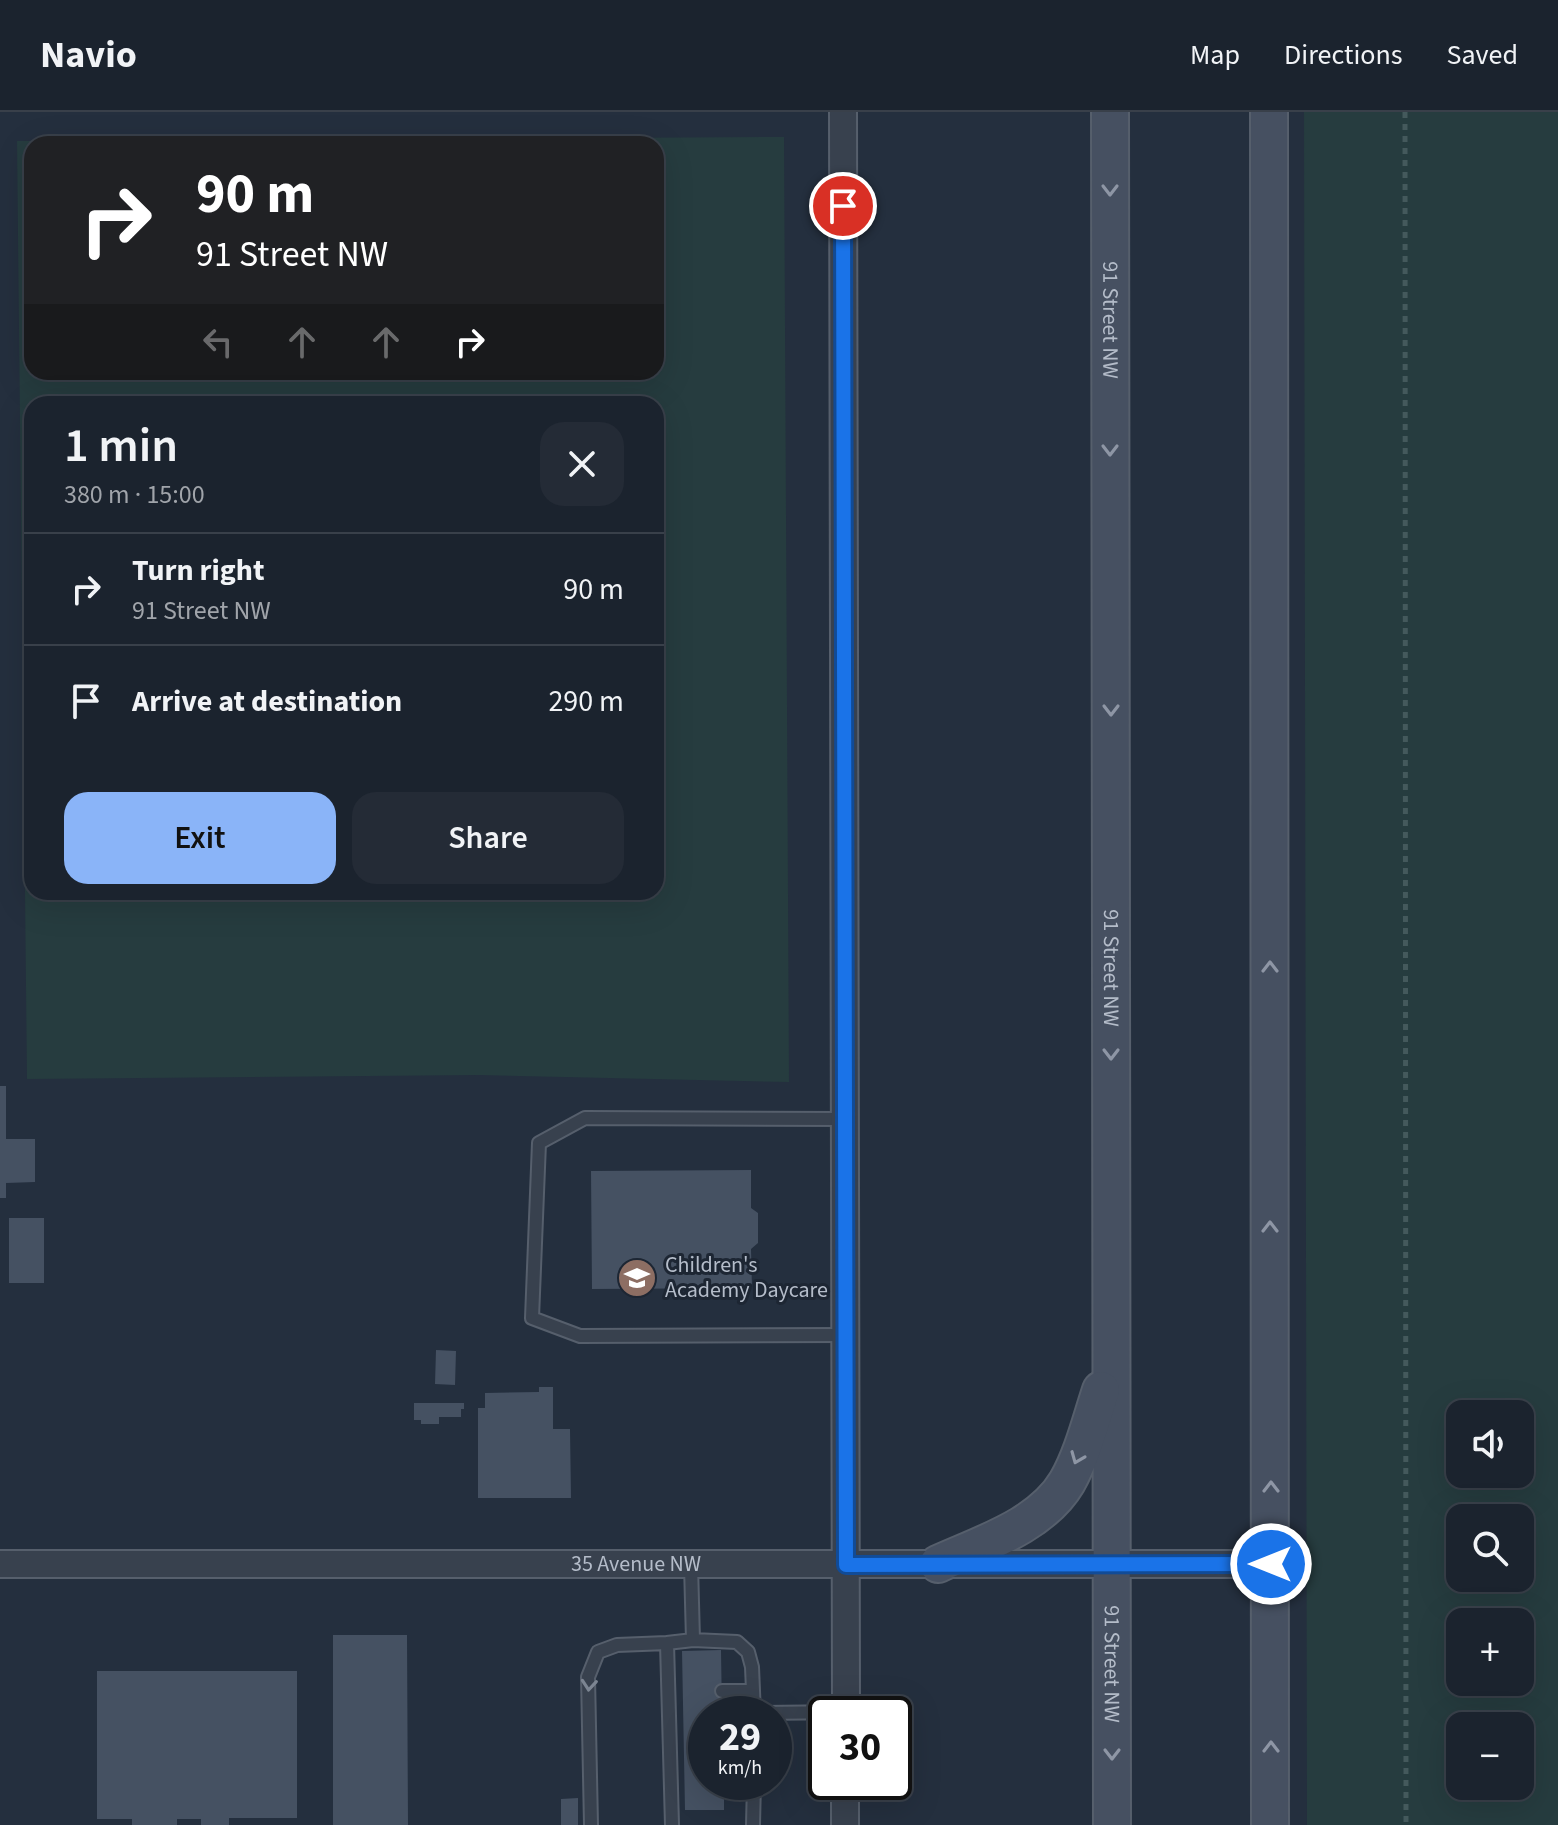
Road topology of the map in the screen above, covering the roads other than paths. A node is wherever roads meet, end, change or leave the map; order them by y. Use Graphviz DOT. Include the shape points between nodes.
graph roads {
  1 [pos="843,112"];
  2 [pos="1110,112"];
  3 [pos="1269,112"];
  4 [pos="845,1119"];
  5 [pos="846,1335"];
  6 [pos="1112,1358"];
  7 [pos="0,1564"];
  8 [pos="938,1564"];
  9 [pos="1111,1564"];
  10 [pos="1271,1564"];
  11 [pos="691,1565"];
  12 [pos="846,1565"];
  13 [pos="693,1640"];
  14 [pos="667,1643"];
  15 [pos="669,1689"];
  16 [pos="683,1690"];
  17 [pos="722,1691"];
  18 [pos="753,1691"];
  19 [pos="753,1696"];
  20 [pos="846,1696"];
  21 [pos="754,1800"];
  22 [pos="845,1800"];
  23 [pos="591,1825"];
  24 [pos="672,1825"];
  25 [pos="753,1825"];
  26 [pos="845,1825"];
  27 [pos="1112,1825"];
  28 [pos="1270,1825"];
  1 -- 4 [label="street"];
  2 -- 6 [label="main road, 91 Street NW, one-way"];
  10 -- 3 [label="main road, one-way"];
  4 -- 5 [label="street"];
  4 -- 5 [label="lane" via="585,1118 539,1143 532,1318 580,1336"];
  5 -- 12 [label="street"];
  6 -- 8 [label="main road, one-way" via="1066,1484 1049,1504 1007,1532"];
  6 -- 9 [label="main road, 91 Street NW"];
  7 -- 11 [label="street, 35 Avenue NW"];
  8 -- 9 [label="street, 35 Avenue NW"];
  8 -- 12 [label="street, 35 Avenue NW"];
  9 -- 10 [label="street, 35 Avenue NW"];
  9 -- 27 [label="main road, 91 Street NW, one-way"];
  28 -- 10 [label="main road, one-way"];
  11 -- 12 [label="street, 35 Avenue NW"];
  11 -- 13 [label="lane"];
  12 -- 20 [label="street"];
  13 -- 14 [label="lane"];
  13 -- 18 [label="lane" via="737,1642 748,1652"];
  14 -- 15 [label="lane"];
  14 -- 23 [label="lane, one-way" via="617,1645 598,1652 588,1677"];
  15 -- 16 [label="lane"];
  15 -- 24 [label="lane" via="677,1773"];
  17 -- 18 [label="lane"];
  18 -- 19 [label="lane"];
  21 -- 25 [label="lane"];
  22 -- 26 [label="street"];
}
